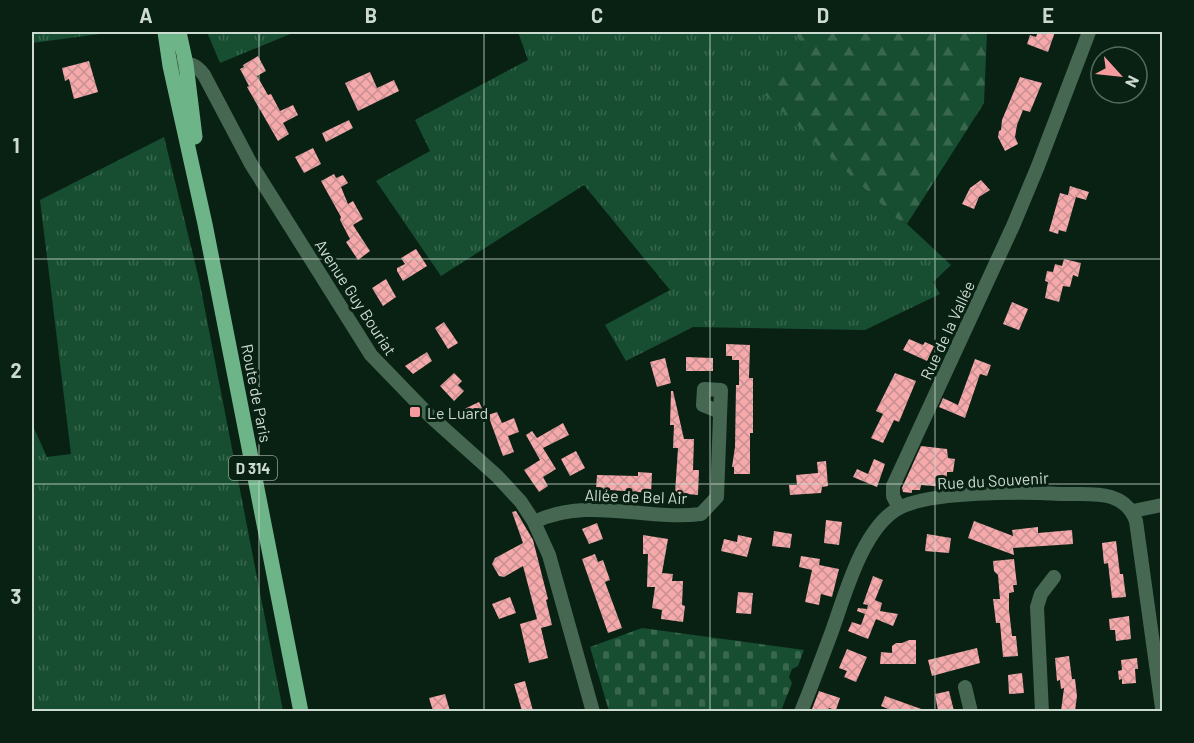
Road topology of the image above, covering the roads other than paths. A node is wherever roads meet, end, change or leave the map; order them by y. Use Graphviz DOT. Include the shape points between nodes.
graph roads {
  1 [pos="165,32"];
  2 [pos="179,32"];
  3 [pos="1089,32"];
  4 [pos="186,64"];
  5 [pos="170,66"];
  6 [pos="205,224"];
  7 [pos="720,412"];
  8 [pos="1162,505"];
  9 [pos="898,508"];
  10 [pos="1133,511"];
  11 [pos="534,522"];
  12 [pos="1054,577"];
  13 [pos="965,687"];
  14 [pos="1162,708"];
  15 [pos="301,711"];
  16 [pos="593,711"];
  17 [pos="801,711"];
  18 [pos="971,711"];
  19 [pos="1042,711"];
  1 -- 5 [label="main road, Route de Paris / D 314"];
  2 -- 4 [label="main road, Route de Paris / D 314"];
  3 -- 9 [label="street, Rue de la Vallée" via="1038,166 898,473 893,486"];
  4 -- 5 [label="street"];
  4 -- 6 [label="main road, Route de Paris / D 314"];
  4 -- 11 [label="street, Avenue Guy Bouriat" via="198,67 204,75 251,164 371,355 430,416 503,482"];
  5 -- 6 [label="main road, Route de Paris / D 314"];
  6 -- 15 [label="main road, Route de Paris / D 314"];
  7 -- 11 [label="street, Allée de Bel Air" via="717,497 701,514 599,508"];
  8 -- 10 [label="street"];
  9 -- 10 [label="street, Rue du Souvenir" via="958,496 1053,493 1106,496 1126,503"];
  9 -- 17 [label="street" via="865,548"];
  10 -- 14 [label="street"];
  11 -- 16 [label="street, Avenue Guy Bouriat" via="549,555"];
  12 -- 19 [label="street" via="1037,607"];
  13 -- 18 [label="street"];
}
